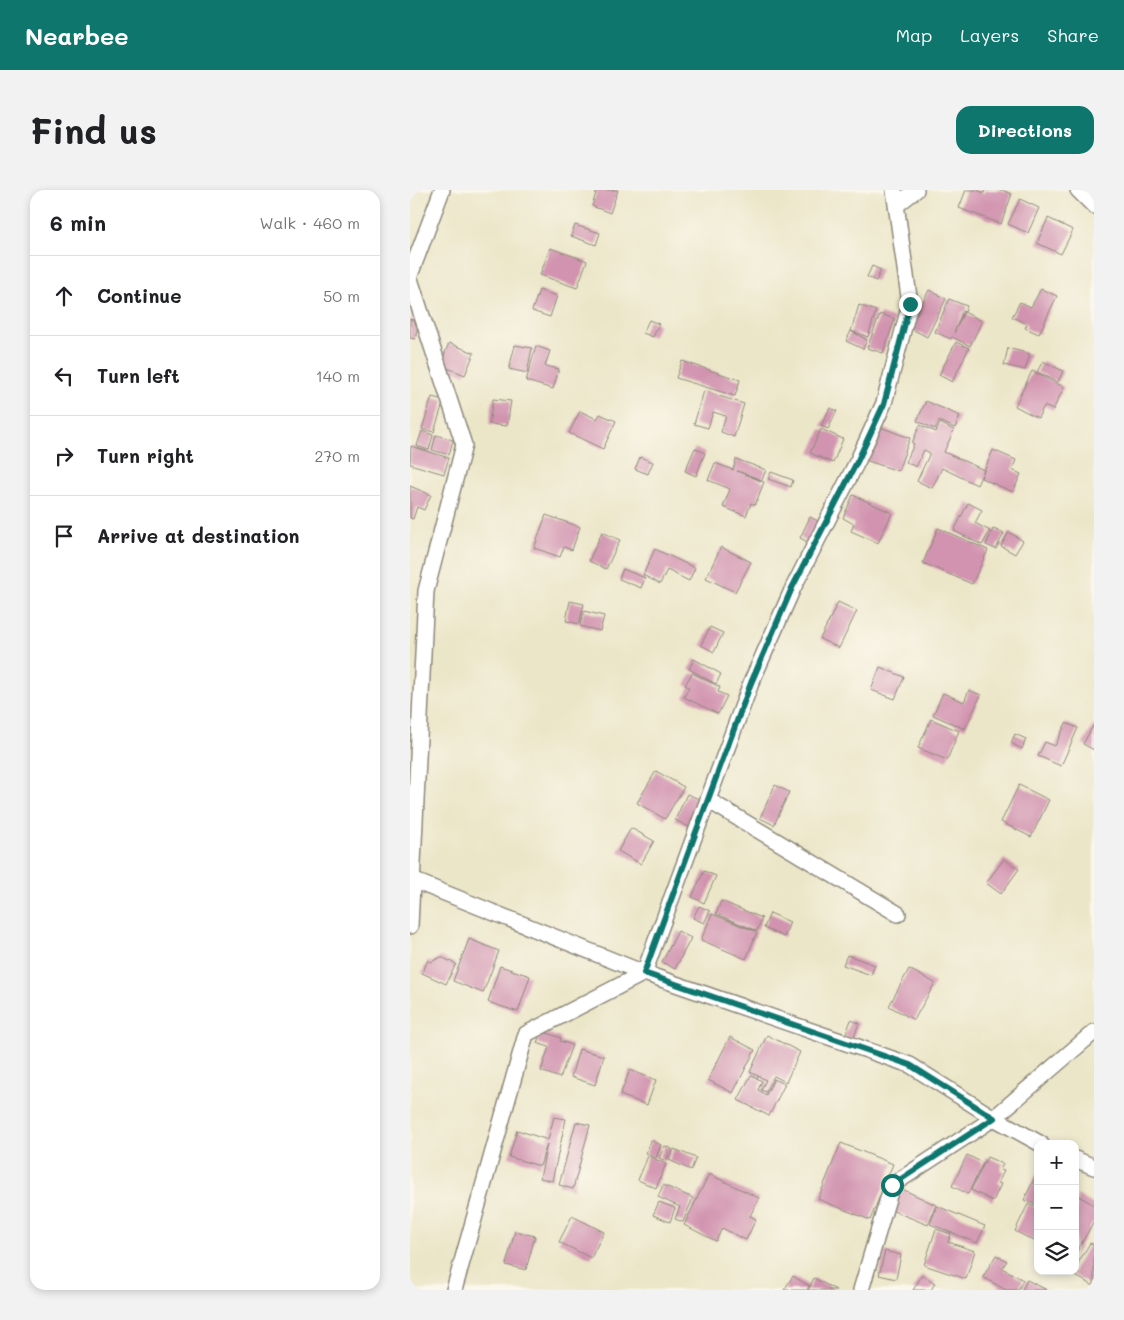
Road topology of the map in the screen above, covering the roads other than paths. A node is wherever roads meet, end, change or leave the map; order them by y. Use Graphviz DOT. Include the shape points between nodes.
graph roads {
  1 [pos="442,190"];
  2 [pos="916,190"];
  3 [pos="1078,190"];
  4 [pos="896,197"];
  5 [pos="1094,206"];
  6 [pos="410,277"];
  7 [pos="708,800"];
  8 [pos="412,879"];
  9 [pos="898,914"];
  10 [pos="410,926"];
  11 [pos="644,973"];
  12 [pos="1094,1032"];
  13 [pos="994,1118"];
  14 [pos="1034,1140"];
  15 [pos="1079,1161"];
  16 [pos="1094,1167"];
  17 [pos="454,1290"];
  18 [pos="861,1290"];
  1 -- 6 [label="street"];
  2 -- 4 [label="street"];
  3 -- 5 [label="street"];
  4 -- 7 [label="street" via="910,304 884,404 792,588 751,683"];
  6 -- 8 [label="street" via="464,445 426,591"];
  7 -- 9 [label="street"];
  7 -- 11 [label="street"];
  8 -- 10 [label="street"];
  8 -- 11 [label="street"];
  11 -- 13 [label="street" via="910,1065"];
  11 -- 17 [label="street" via="526,1034"];
  12 -- 13 [label="street"];
  13 -- 14 [label="street"];
  13 -- 18 [label="street" via="892,1185"];
  15 -- 16 [label="street"];
}
